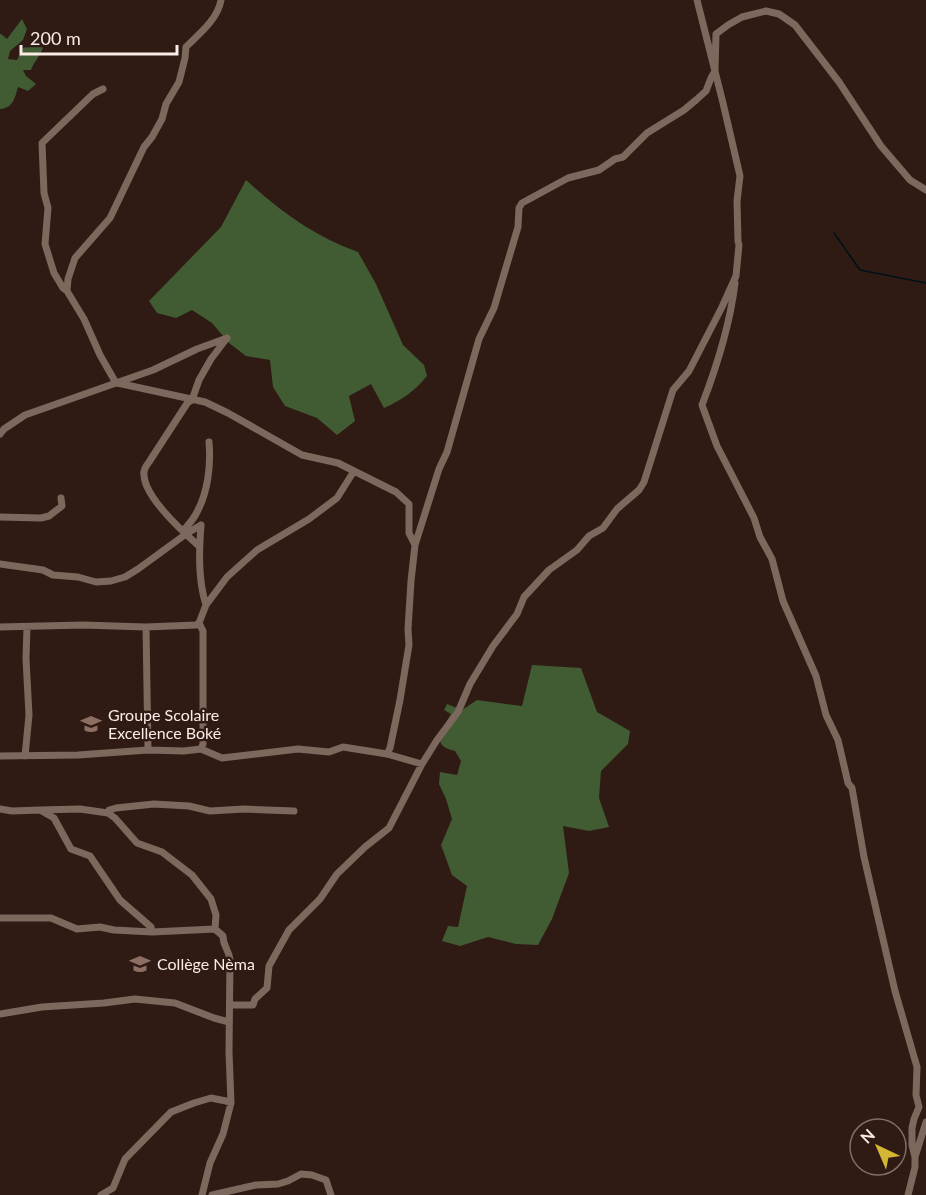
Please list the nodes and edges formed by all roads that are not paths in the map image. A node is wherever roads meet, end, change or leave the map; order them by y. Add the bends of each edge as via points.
1 (222, 0) edge
2 (697, 0) edge
3 (715, 71) junction
4 (103, 89) dead end
5 (926, 190) edge
6 (736, 276) junction
7 (67, 291) junction
8 (116, 383) junction
9 (192, 400) junction
10 (0, 434) edge
11 (209, 442) dead end
12 (354, 471) junction
13 (61, 498) dead end
14 (0, 517) edge
15 (184, 533) junction
16 (415, 545) junction
17 (199, 546) junction
18 (0, 564) edge
19 (206, 605) junction
20 (199, 623) junction
21 (0, 627) edge
22 (27, 627) junction
23 (147, 627) junction
24 (201, 749) junction
25 (148, 750) junction
26 (387, 754) junction
27 (0, 756) edge
28 (25, 756) junction
29 (422, 764) junction
30 (0, 808) edge
31 (40, 810) junction
32 (294, 811) dead end
33 (108, 813) junction
34 (0, 918) edge
35 (215, 929) junction
36 (152, 933) junction
37 (230, 1005) junction
38 (0, 1014) edge
39 (229, 1022) junction
40 (231, 1103) junction
41 (926, 1122) edge
42 (915, 1157) junction
43 (101, 1195) edge
44 (202, 1195) edge
45 (213, 1195) edge
46 (331, 1195) edge
47 (908, 1195) edge

1 - 7 street via 210,22 186,47 178,82 162,119 110,218 75,258
2 - 3 street
3 - 5 street via 716,34 742,17 766,11 779,14 795,25 821,58 881,146 910,180
3 - 6 street via 740,176
3 - 16 street via 706,91 647,133 623,157 599,170 568,178 522,203 494,308 480,339
4 - 7 street via 42,143 48,208 45,244 54,273
6 - 29 street via 689,371 673,390 639,490 603,528 549,570 524,597 517,615 470,684 458,712
6 - 42 street via 718,360 702,405 717,446 771,559 783,601 816,676 852,788 866,869 917,1067 919,1107 912,1128
7 - 8 street
8 - 9 street
8 - 9 street via 227,339 211,359
8 - 10 street via 25,415
9 - 12 street via 228,413 302,455 339,463
9 - 15 street via 149,462 144,476 148,491
11 - 15 street via 203,499
12 - 16 street via 396,492 408,504 409,533
12 - 19 street via 337,498 257,550 227,577
13 - 14 street via 62,506 48,516
15 - 17 street
15 - 17 street via 201,525
15 - 18 street via 132,573 111,581 96,582
16 - 26 street via 409,645
17 - 19 street
19 - 20 street
20 - 23 street
20 - 24 street via 203,631
21 - 22 street
22 - 23 street
22 - 28 street via 29,715
23 - 25 street
24 - 25 street
24 - 26 street via 222,758 298,748 329,752 343,747
25 - 28 street
26 - 29 street
27 - 28 street
29 - 37 street via 389,828 337,874 320,899 290,930 269,966 267,988 253,1005
30 - 31 street
31 - 33 street
31 - 36 street via 54,818 71,849 90,856 120,900 151,927
32 - 33 street via 210,811 154,804 116,808
33 - 35 street via 137,843 162,852 192,875 211,899
34 - 36 street via 51,918 76,929 100,927
35 - 36 street
35 - 37 street via 224,936 223,944 229,952
37 - 39 street
38 - 39 street via 135,999 175,1003
39 - 40 street
40 - 43 street via 211,1098 171,1112 125,1159 113,1188
40 - 44 street
41 - 42 street
42 - 47 street
45 - 46 street via 278,1184 301,1174 326,1180

